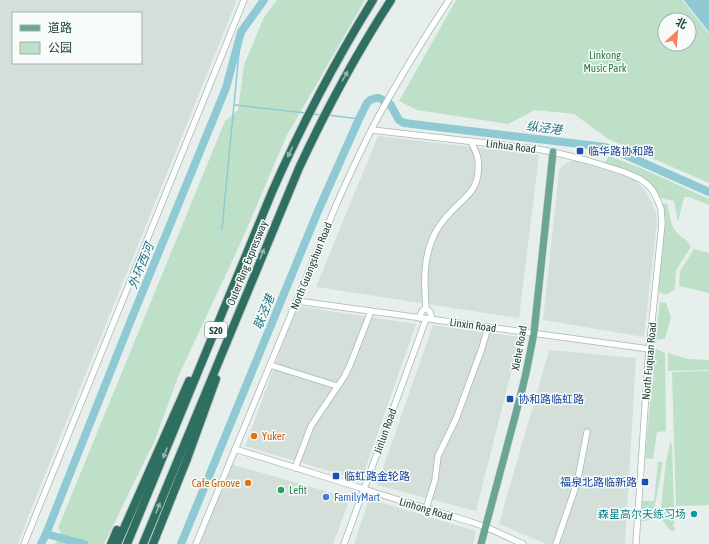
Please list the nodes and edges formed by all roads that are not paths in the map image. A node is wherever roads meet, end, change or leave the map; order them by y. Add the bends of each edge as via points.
1 (244, 0) edge
2 (373, 0) edge
3 (391, 0) edge
4 (449, 0) edge
5 (372, 130) junction
6 (471, 141) junction
7 (553, 152) junction
8 (644, 182) joint
9 (234, 284) junction
10 (248, 290) junction
11 (297, 301) junction
12 (426, 308) junction
13 (371, 311) junction
14 (419, 318) junction
15 (429, 319) junction
16 (488, 327) junction
17 (534, 333) junction
18 (649, 349) junction
19 (270, 365) junction
20 (337, 386) junction
21 (587, 432) dead end
22 (235, 449) junction
23 (295, 468) junction
24 (146, 479) junction
25 (175, 488) junction
26 (364, 489) junction
27 (426, 508) junction
28 (486, 527) junction
29 (24, 544) edge
30 (111, 544) edge
31 (117, 544) edge
32 (127, 544) edge
33 (143, 544) edge
34 (153, 544) edge
35 (160, 544) edge
36 (196, 544) edge
37 (344, 544) edge
38 (481, 544) edge
39 (523, 544) edge
40 (556, 544) edge
41 (636, 544) edge

1 - 29 street
2 -> 9 highway, Outer Ring Expressway / S20 via 307,117
10 -> 3 highway, Outer Ring Expressway / S20 via 288,192 326,110
4 - 5 street, North Guangshun Road
5 - 6 street, Linhua Road
5 - 11 street, North Guangshun Road via 337,203
6 - 7 street, Linhua Road
6 - 12 street via 478,159 477,179 471,192 449,213 431,242 425,266
7 - 8 street, Linhua Road via 624,172
7 - 17 main road, Xiehe Road
8 - 18 street, North Fuquan Road via 655,194 662,218
9 - 24 highway
9 -> 32 highway, Outer Ring Expressway / S20
10 - 25 highway via 206,410
33 -> 10 highway, Outer Ring Expressway / S20
11 - 13 street, Linxin Road
11 - 19 street, North Guangshun Road
12 - 14 street
12 - 15 street via 430,312
13 - 14 street, Linxin Road
13 - 20 street via 350,365
14 - 15 street, Linxin Road
15 - 16 street, Linxin Road
15 - 26 street, Jinlun Road
16 - 17 street, Linxin Road
16 - 27 street via 456,419 438,456 435,480
17 - 18 street, Linxin Road
17 - 28 main road, Xiehe Road via 521,394
18 - 41 street, North Fuquan Road
19 - 20 street
19 - 22 street, North Guangshun Road
20 - 23 street via 311,426
21 - 40 street via 577,483
22 - 23 street, Linhong Road
22 - 36 street, North Guangshun Road
23 - 26 street, Linhong Road
24 - 30 highway
24 - 31 highway
25 - 34 highway
25 - 35 highway
26 - 27 street, Linhong Road
26 - 37 street, Jinlun Road
27 - 28 street, Linhong Road
28 - 38 main road, Xiehe Road
28 - 39 street, Linhong Road

